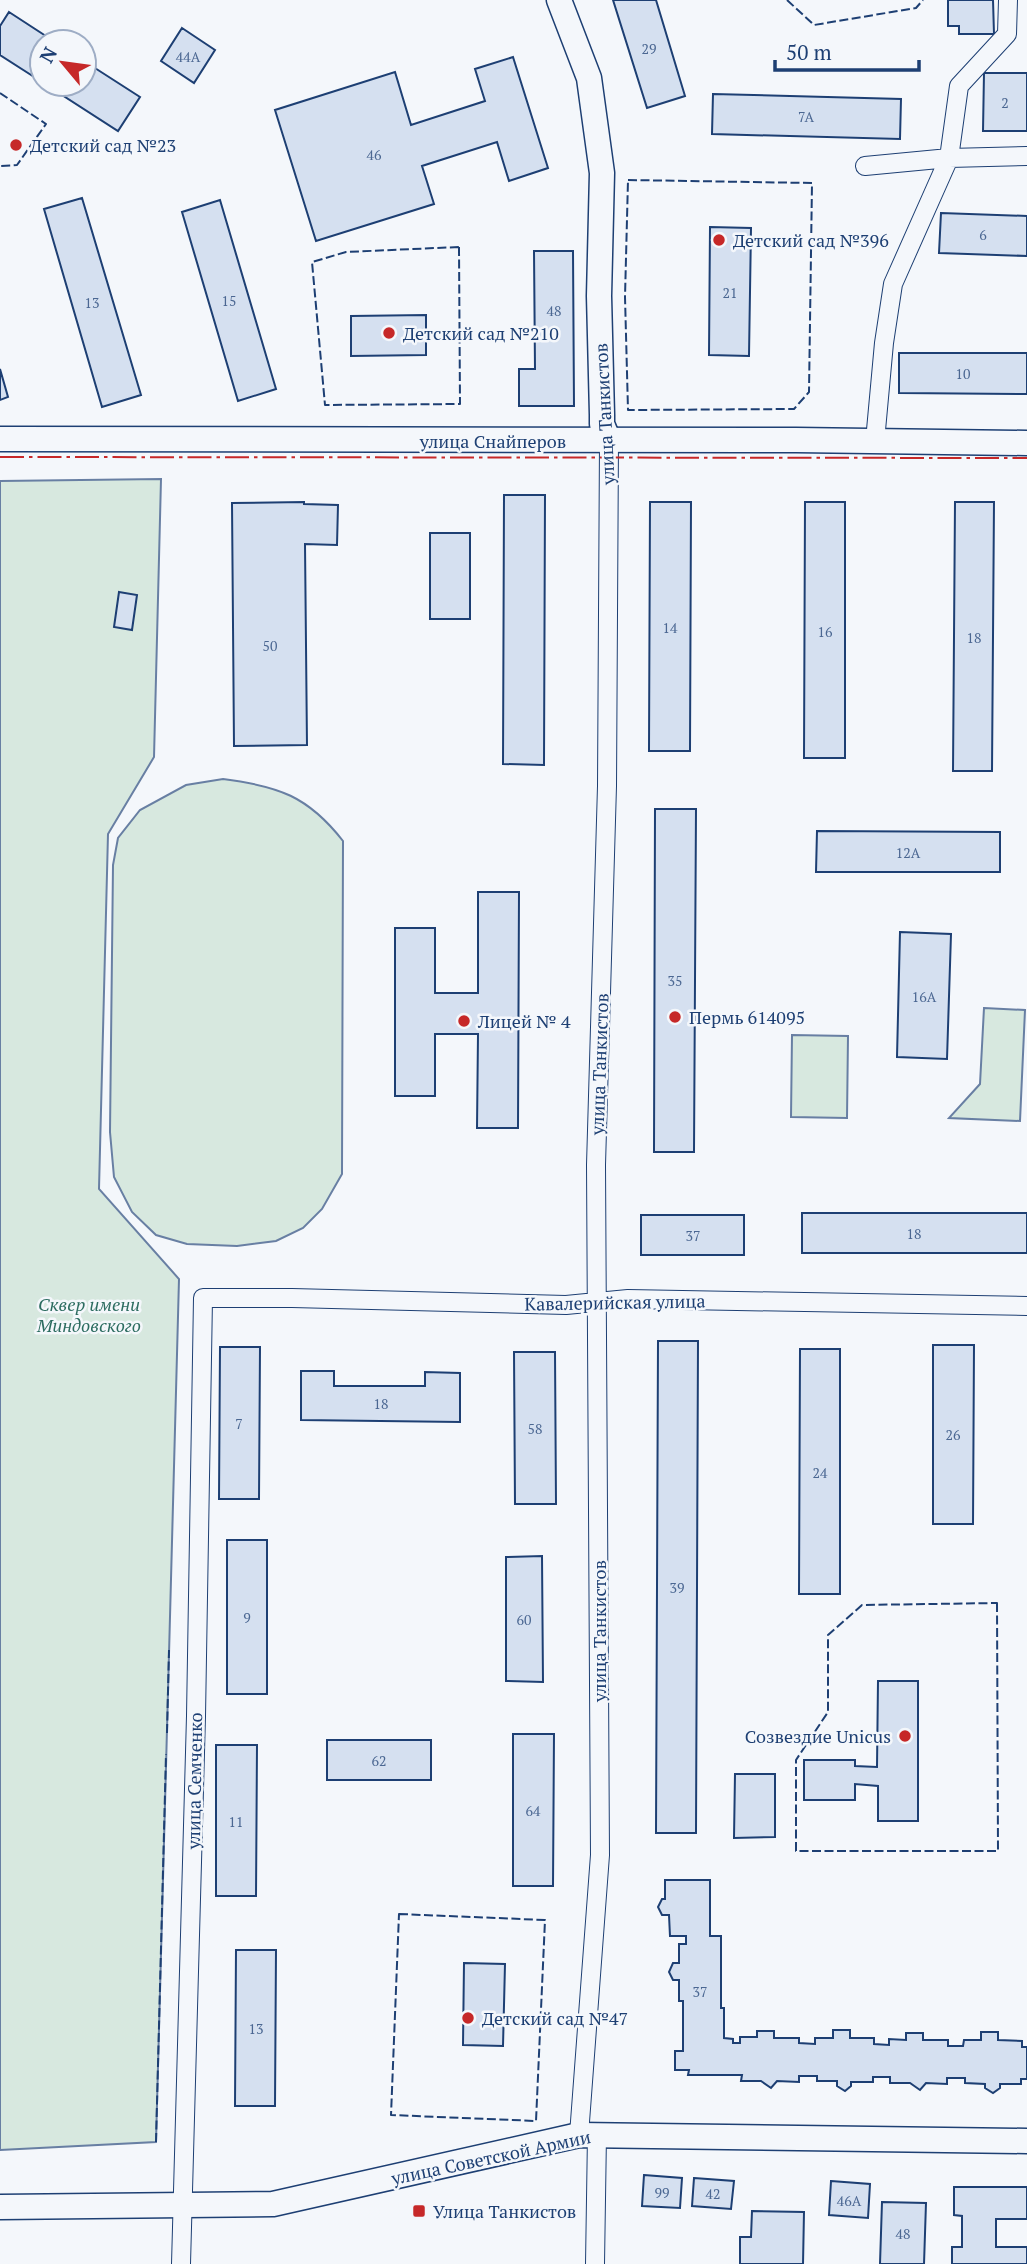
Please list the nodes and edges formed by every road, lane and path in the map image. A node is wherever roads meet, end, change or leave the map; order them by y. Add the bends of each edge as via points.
1 (559, 0) edge
2 (1008, 0) edge
3 (1027, 156) edge
4 (949, 158) junction
5 (865, 166) dead end
6 (0, 439) edge
7 (609, 441) junction
8 (875, 441) junction
9 (1027, 443) edge
10 (203, 1298) joint
11 (597, 1300) junction
12 (1027, 1306) edge
13 (588, 2135) junction
14 (1027, 2141) edge
15 (181, 2205) junction
16 (0, 2207) edge
17 (181, 2264) edge
18 (595, 2264) edge

1 - 7 street, улица Танкистов via 589,78 602,173 602,424
2 - 4 street via 1007,34 959,86
3 - 4 street
4 - 5 street
4 - 8 street via 893,284
6 - 7 street, улица Снайперов
7 - 8 street, улица Снайперов
7 - 11 street, улица Танкистов
8 - 9 street, улица Снайперов
10 - 11 street, Кавалерийская улица via 566,1304
10 - 15 street, улица Семченко
11 - 12 street, Кавалерийская улица
11 - 13 street, улица Танкистов via 600,1855
13 - 14 street, улица Советской Армии
13 - 15 street, улица Советской Армии via 273,2204
13 - 18 street, улица Танкистов
15 - 16 street, улица Советской Армии
15 - 17 street, улица Семченко

